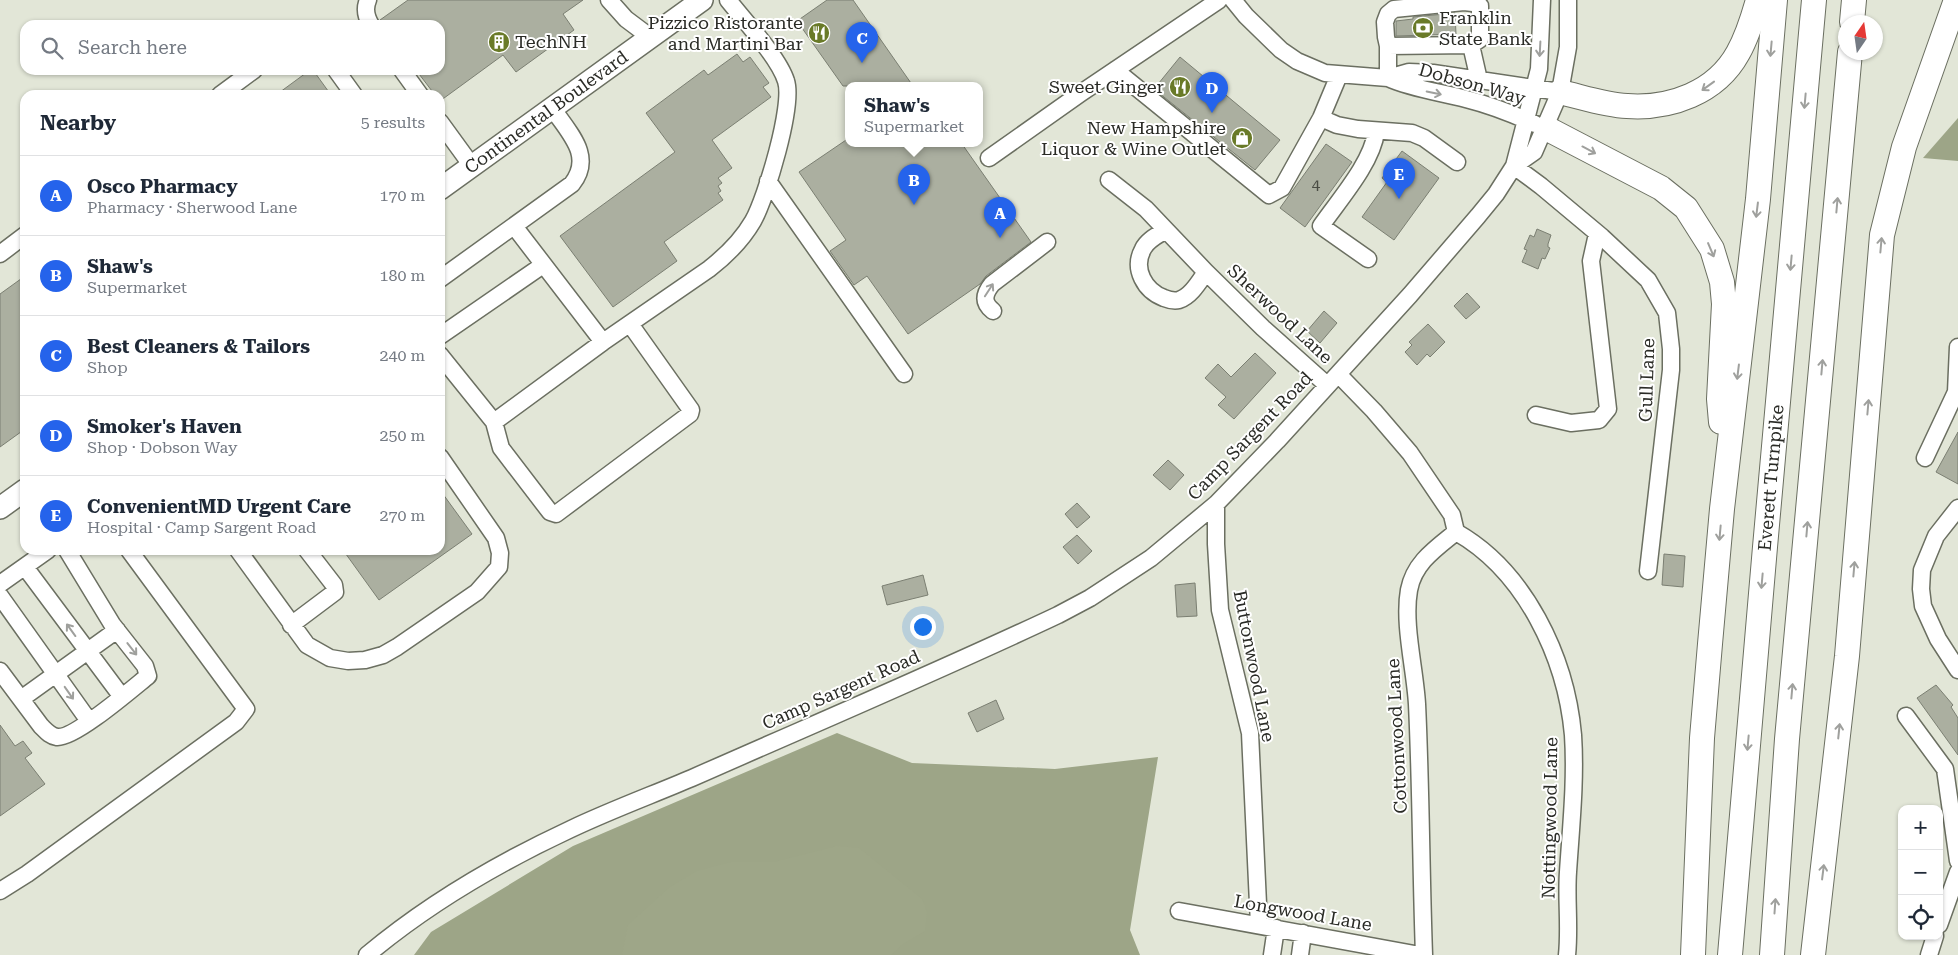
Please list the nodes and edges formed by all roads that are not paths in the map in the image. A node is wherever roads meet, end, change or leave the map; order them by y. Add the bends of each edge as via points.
1 (368, 0) edge
2 (609, 0) edge
3 (702, 0) edge
4 (728, 0) edge
5 (1219, 0) edge
6 (1542, 0) edge
7 (1568, 0) edge
8 (1758, 0) edge
9 (1775, 0) edge
10 (1814, 0) edge
11 (1854, 0) edge
12 (1956, 0) edge
13 (1236, 1) edge
14 (1853, 15) edge
15 (368, 20) edge
16 (650, 37) junction
17 (1471, 45) junction
18 (1395, 46) junction
19 (1849, 60) edge
20 (1115, 70) junction
21 (1409, 72) junction
22 (247, 75) edge
23 (340, 75) edge
24 (406, 75) edge
25 (1340, 75) junction
26 (1388, 78) junction
27 (1479, 80) junction
28 (1535, 88) junction
29 (227, 90) edge
30 (350, 90) edge
31 (416, 90) edge
32 (1560, 92) junction
33 (552, 109) junction
34 (1321, 118) junction
35 (1536, 124) junction
36 (445, 129) edge
37 (1376, 132) junction
38 (989, 158) dead end
39 (1457, 162) dead end
40 (472, 166) junction
41 (1514, 166) junction
42 (1109, 180) dead end
43 (768, 182) junction
44 (445, 185) edge
45 (514, 226) junction
46 (1166, 230) junction
47 (1597, 234) junction
48 (20, 239) edge
49 (1047, 242) dead end
50 (0, 254) edge
51 (1368, 259) dead end
52 (543, 265) junction
53 (1206, 272) junction
54 (445, 275) edge
55 (993, 311) dead end
56 (630, 324) junction
57 (445, 333) edge
58 (603, 342) junction
59 (1958, 347) edge
60 (445, 361) edge
61 (904, 374) dead end
62 (1332, 379) junction
63 (1536, 415) dead end
64 (494, 422) junction
65 (1925, 458) dead end
66 (445, 464) edge
67 (1726, 472) junction
68 (20, 494) edge
69 (1216, 504) junction
70 (0, 508) edge
71 (1958, 508) edge
72 (1456, 532) junction
73 (41, 555) edge
74 (70, 555) edge
75 (133, 555) edge
76 (242, 555) edge
77 (311, 555) edge
78 (25, 566) junction
79 (1648, 571) dead end
80 (0, 584) edge
81 (0, 596) edge
82 (291, 625) junction
83 (117, 630) junction
84 (87, 651) junction
85 (0, 670) edge
86 (1958, 670) edge
87 (56, 675) junction
88 (122, 697) junction
89 (21, 699) junction
90 (1906, 716) dead end
91 (89, 721) junction
92 (1958, 861) edge
93 (1958, 872) edge
94 (0, 891) edge
95 (1179, 910) dead end
96 (1943, 914) edge
97 (1259, 925) junction
98 (1276, 928) junction
99 (1303, 933) junction
100 (1934, 940) edge
101 (367, 955) edge
102 (1272, 955) edge
103 (1300, 955) edge
104 (1420, 955) edge
105 (1424, 955) edge
106 (1567, 955) edge
107 (1693, 955) edge
108 (1730, 955) edge
109 (1772, 955) edge
110 (1813, 955) edge
111 (1929, 955) edge

1 - 15 street
2 - 16 street via 626,19
3 - 16 main road, Continental Boulevard
4 - 43 street via 781,68 787,82 783,133
5 - 20 street
6 -> 28 street, Camp Sargent Road via 1539,70
7 - 32 street, Camp Sargent Road via 1568,47
8 -> 32 highway via 1737,54 1714,82 1698,93 1653,107 1625,106
9 -> 67 highway via 1758,200
10 -> 108 highway, Everett Turnpike
11 - 14 highway
110 -> 12 highway via 1847,656 1882,235 1904,147
13 - 25 street, Dobson Way via 1267,38 1289,56 1311,68
16 - 33 main road, Continental Boulevard
17 - 18 street
17 - 18 street via 1480,38 1482,11 1473,2 1464,2 1394,9 1385,22 1386,37
17 - 27 street
18 - 21 street
18 - 26 street
109 -> 19 highway via 1788,739
20 - 34 street via 1269,195 1282,188
20 - 38 street
21 - 26 street, Dobson Way
21 - 27 street, Dobson Way
22 - 29 street
23 - 30 street
24 - 31 street
25 - 26 street, Dobson Way
25 - 34 street
26 -> 35 street, Dobson Way via 1407,86 1498,108
27 - 28 street, Dobson Way
28 - 32 street, Dobson Way
28 - 35 street, Camp Sargent Road
32 - 35 street, Camp Sargent Road
33 - 40 main road, Continental Boulevard
33 - 45 street via 579,148 578,176 572,184
34 - 37 street via 1337,125
35 - 41 street, Camp Sargent Road via 1534,152
35 -> 67 highway via 1661,188 1686,208 1712,248 1722,282 1724,304 1719,399
36 - 40 street
37 - 39 street via 1412,133
37 - 51 street via 1368,159 1321,226
40 - 44 main road, Continental Boulevard
41 - 47 street, Gull Lane
41 - 62 street, Camp Sargent Road via 1478,216
42 - 46 street, Sherwood Lane via 1146,209
43 - 56 street via 754,220 726,256
43 - 61 street
45 - 52 street
45 - 54 street
46 - 53 street, Sherwood Lane
46 - 53 street, Sherwood Lane via 1152,238 1143,249 1139,270 1146,286 1160,297 1180,300 1193,290
47 - 63 street via 1591,261 1608,409 1599,420 1571,423
47 - 79 street, Gull Lane via 1648,280 1667,313 1671,370
48 - 50 street
55 -> 49 street via 985,296 992,284
52 - 57 street
52 - 58 street
53 - 62 street, Sherwood Lane via 1263,328
56 - 58 street
56 - 64 street via 691,410 690,414 556,514 550,512 501,448
58 - 64 street
59 - 65 street via 1956,392
60 - 64 street
62 - 69 street, Camp Sargent Road via 1277,442
62 - 72 street via 1374,411 1410,453 1452,515
66 - 82 street via 496,538 500,553 498,567 477,592 397,647 364,660 330,658 307,645
67 -> 107 highway via 1702,738
68 - 70 main road
69 - 97 street, Buttonwood Lane via 1220,610 1250,734
69 - 101 street, Camp Sargent Road via 1151,558 1058,615 690,779 571,828 458,889
71 - 86 street via 1936,536 1922,570 1921,589 1923,606 1938,639
72 - 105 street, Cottonwood Lane via 1425,557 1414,572 1409,590 1409,627 1417,701
72 - 106 street, Nottingwood Lane via 1489,554 1524,597 1550,646 1568,699 1574,772 1567,883
73 - 78 street
74 - 83 street
75 - 94 street via 246,709 236,722
76 - 82 street
77 - 82 street via 334,585 335,592
78 - 80 street
84 -> 78 street
81 - 87 street
83 - 84 street
83 -> 88 street via 146,666 148,676
84 - 87 street
84 - 88 street
85 - 89 street
87 - 89 street
87 -> 91 street
88 - 91 street
89 - 91 street via 48,733 58,737 68,735
90 - 92 street via 1945,769
93 - 96 street
95 - 97 street, Longwood Lane
97 - 98 street, Longwood Lane
98 - 99 street, Longwood Lane
98 - 102 street
99 - 103 street
99 - 104 street, Longwood Lane
100 - 111 street

